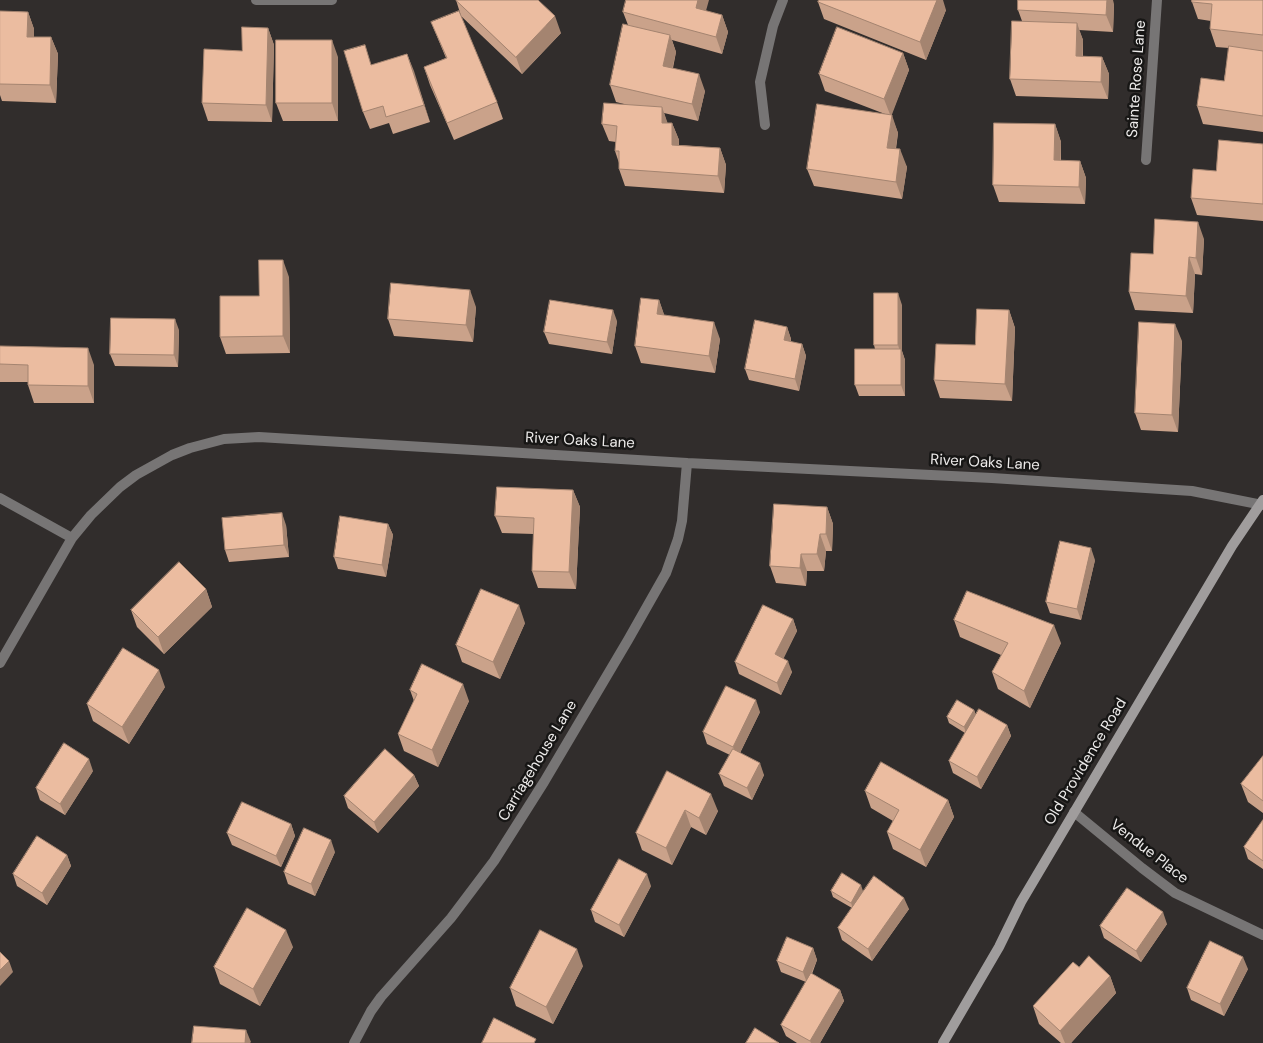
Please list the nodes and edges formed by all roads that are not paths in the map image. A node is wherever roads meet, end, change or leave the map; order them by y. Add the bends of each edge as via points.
1 (256, 0) edge
2 (332, 0) edge
3 (783, 0) edge
4 (1157, 0) edge
5 (765, 125) dead end
6 (1146, 160) dead end
7 (687, 463) junction
8 (0, 498) edge
9 (1262, 504) edge
10 (72, 538) junction
11 (0, 663) edge
12 (1074, 812) junction
13 (1263, 935) edge
14 (354, 1043) edge
15 (943, 1043) edge

1 - 2 street
3 - 5 street via 773,26 760,82
4 - 6 street, Sainte Rose Lane
7 - 9 street, River Oaks Lane via 1192,491
7 - 10 street, River Oaks Lane via 259,437 224,439 172,455 136,475 91,515
7 - 14 street, Carriagehouse Lane via 678,539 666,573 628,640 494,861 451,918 381,997
8 - 10 street
9 - 12 street, Old Providence Road via 1232,546
10 - 11 street, River Oaks Lane
12 - 13 street, Vendue Place via 1175,893
12 - 15 street, Old Providence Road

